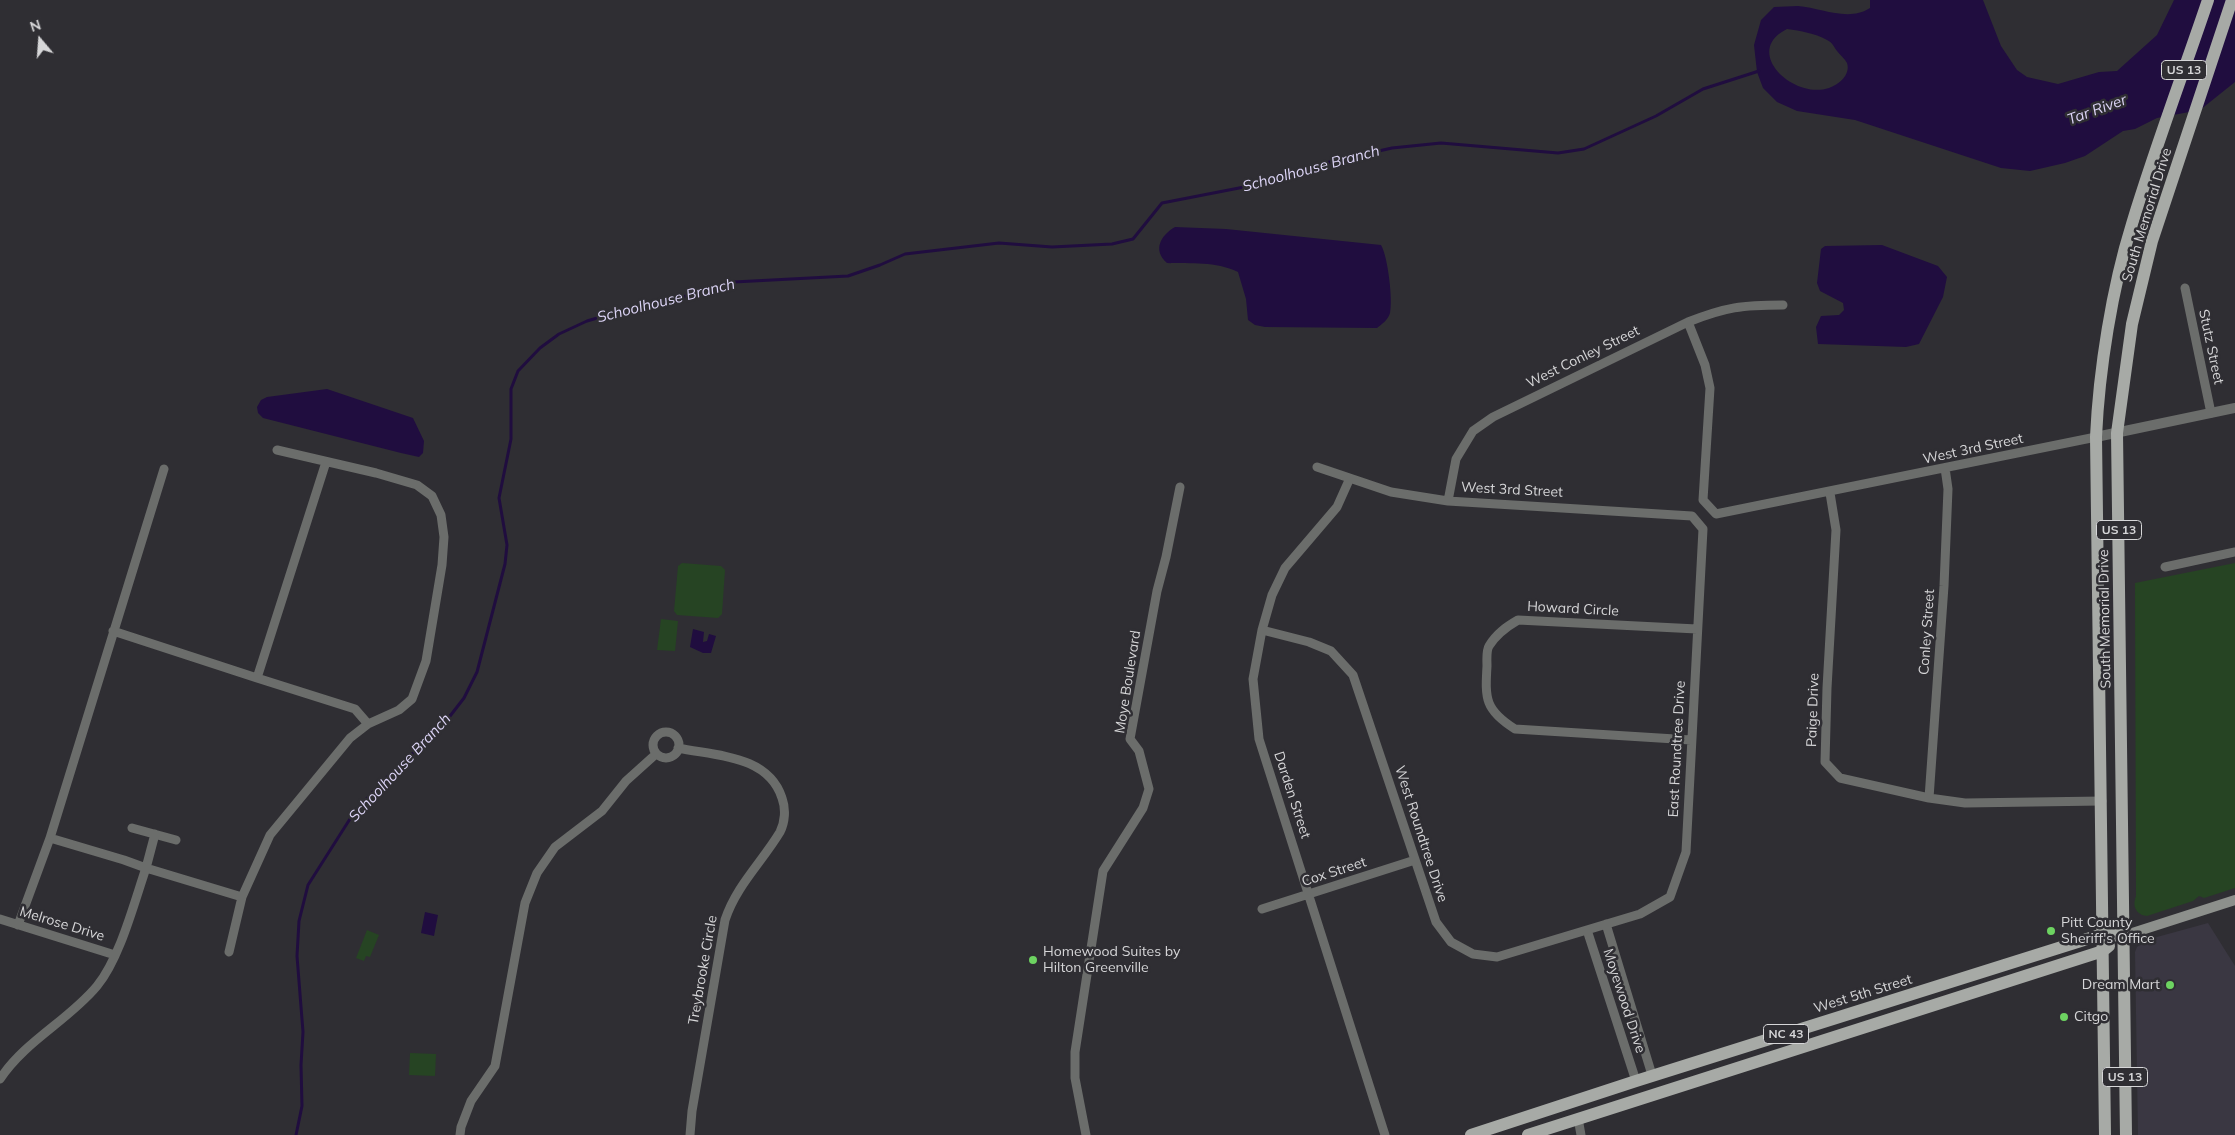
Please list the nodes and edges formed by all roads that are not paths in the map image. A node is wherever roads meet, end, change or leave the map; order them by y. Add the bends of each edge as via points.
1 (2208, 0) edge
2 (2232, 0) edge
3 (2185, 288) dead end
4 (1783, 305) dead end
5 (1688, 322) junction
6 (2235, 408) edge
7 (2210, 413) junction
8 (2117, 433) junction
9 (2096, 437) junction
10 (277, 450) dead end
11 (326, 462) junction
12 (1316, 467) dead end
13 (1945, 468) junction
14 (164, 469) dead end
15 (1350, 478) junction
16 (1180, 487) dead end
17 (1830, 493) junction
18 (1448, 501) junction
19 (1703, 530) joint
20 (2235, 552) edge
21 (2164, 567) dead end
22 (1697, 629) junction
23 (1262, 630) junction
24 (113, 632) junction
25 (257, 678) junction
26 (368, 724) junction
27 (1690, 740) junction
28 (678, 748) junction
29 (656, 754) junction
30 (1929, 798) junction
31 (2102, 801) junction
32 (132, 828) dead end
33 (155, 834) junction
34 (50, 838) junction
35 (176, 840) dead end
36 (1415, 860) junction
37 (146, 868) junction
38 (1310, 894) junction
39 (242, 897) junction
40 (2235, 900) edge
41 (1262, 909) dead end
42 (0, 919) edge
43 (1606, 924) junction
44 (18, 925) junction
45 (1587, 930) junction
46 (2103, 934) junction
47 (2123, 936) junction
48 (2103, 951) junction
49 (228, 952) dead end
50 (115, 955) junction
51 (1652, 1075) junction
52 (0, 1079) edge
53 (1636, 1080) junction
54 (1538, 1114) junction
55 (1578, 1118) junction
56 (460, 1135) edge
57 (690, 1135) edge
58 (1086, 1135) edge
59 (1385, 1135) edge
60 (1470, 1135) edge
61 (1495, 1135) edge
62 (1527, 1135) edge
63 (1581, 1135) edge
64 (2106, 1135) edge
65 (2126, 1135) edge

1 - 9 main road, South Memorial Drive / US 13 via 2131,225 2097,408
2 - 8 main road, South Memorial Drive / US 13 via 2152,241 2132,324
3 - 7 street, Stutz Street
4 - 5 street, West Conley Street via 1741,305 1719,309
5 - 17 street, West 3rd Street via 1705,365 1710,388 1703,500 1716,514
5 - 18 street, West Conley Street via 1493,417 1473,431 1456,458
6 - 7 street, West 3rd Street
7 - 8 street, West 3rd Street
8 - 9 street, West 3rd Street
8 - 47 main road, South Memorial Drive / US 13
9 - 13 street, West 3rd Street
9 - 31 main road, South Memorial Drive / US 13
10 - 11 street
11 - 25 street
11 - 26 street via 417,486 432,496 442,522 442,565 426,661 412,699 399,710
12 - 15 street, West 3rd Street
13 - 17 street, West 3rd Street
13 - 30 street, Conley Street via 1948,489 1944,586
14 - 24 street
15 - 18 street, West 3rd Street via 1391,492
15 - 23 street, Darden Street via 1337,507 1285,568 1272,595
16 - 58 street, Moye Boulevard via 1130,739 1138,751 1149,789 1143,808 1103,871 1078,1018 1075,1078
17 - 30 street, Paige Drive via 1836,530 1825,762 1840,778
18 - 19 street, West 3rd Street via 1691,514
19 - 22 street, East Roundtree Drive
20 - 21 street
22 - 27 street, East Roundtree Drive
22 - 27 street, Howard Circle via 1518,620 1501,630 1488,648 1486,688 1489,704 1497,718 1515,729
23 - 36 street, West Roundtree Drive via 1331,651 1353,675
23 - 38 street, Darden Street via 1253,679 1259,739
24 - 25 street
24 - 34 street
25 - 26 street via 355,709
26 - 39 street via 350,738 270,835
27 - 43 street, East Roundtree Drive via 1686,852 1670,897 1640,914
28 - 29 street via 670,757
28 - 29 street via 675,737 665,733 655,739
28 - 57 street, Treybrooke Circle via 740,760 762,769 777,787 785,809 781,830 731,902 725,920
29 - 56 street via 626,781 602,811 555,847 537,873 525,903 495,1066 471,1102
30 - 31 street, Paige Drive via 1966,803
31 - 46 main road, South Memorial Drive / US 13
32 - 33 street
33 - 35 street
33 - 37 street
34 - 37 street
34 - 44 street
36 - 38 street, Cox Street
36 - 45 street, West Roundtree Drive via 1436,922 1451,942 1473,954 1497,957
37 - 39 street
37 - 50 street
38 - 41 street, Cox Street
38 - 59 street, Darden Street
39 - 49 street
40 - 47 main road, West 5th Street
42 - 44 street, Melrose Drive
43 - 45 street, West Roundtree Drive
43 - 51 street, Moyewood Drive
44 - 50 street, Melrose Drive
45 - 53 street, Moyewood Drive
46 - 47 main road, West 5th Street / NC 43
46 - 48 main road, South Memorial Drive / US 13
46 - 51 main road, West 5th Street / NC 43
47 - 48 main road, West 5th Street
47 - 65 main road, South Memorial Drive / US 13
48 - 55 main road, West 5th Street / NC 43
48 - 64 main road, South Memorial Drive / US 13
50 - 52 street via 98,984 73,1011 26,1050
51 - 53 main road, West 5th Street / NC 43
51 - 62 main road via 1653,1082 1649,1087 1552,1120
53 - 54 main road, West 5th Street / NC 43
54 - 60 main road, West 5th Street / NC 43
54 - 61 main road
55 - 62 main road, West 5th Street / NC 43
55 - 63 street

